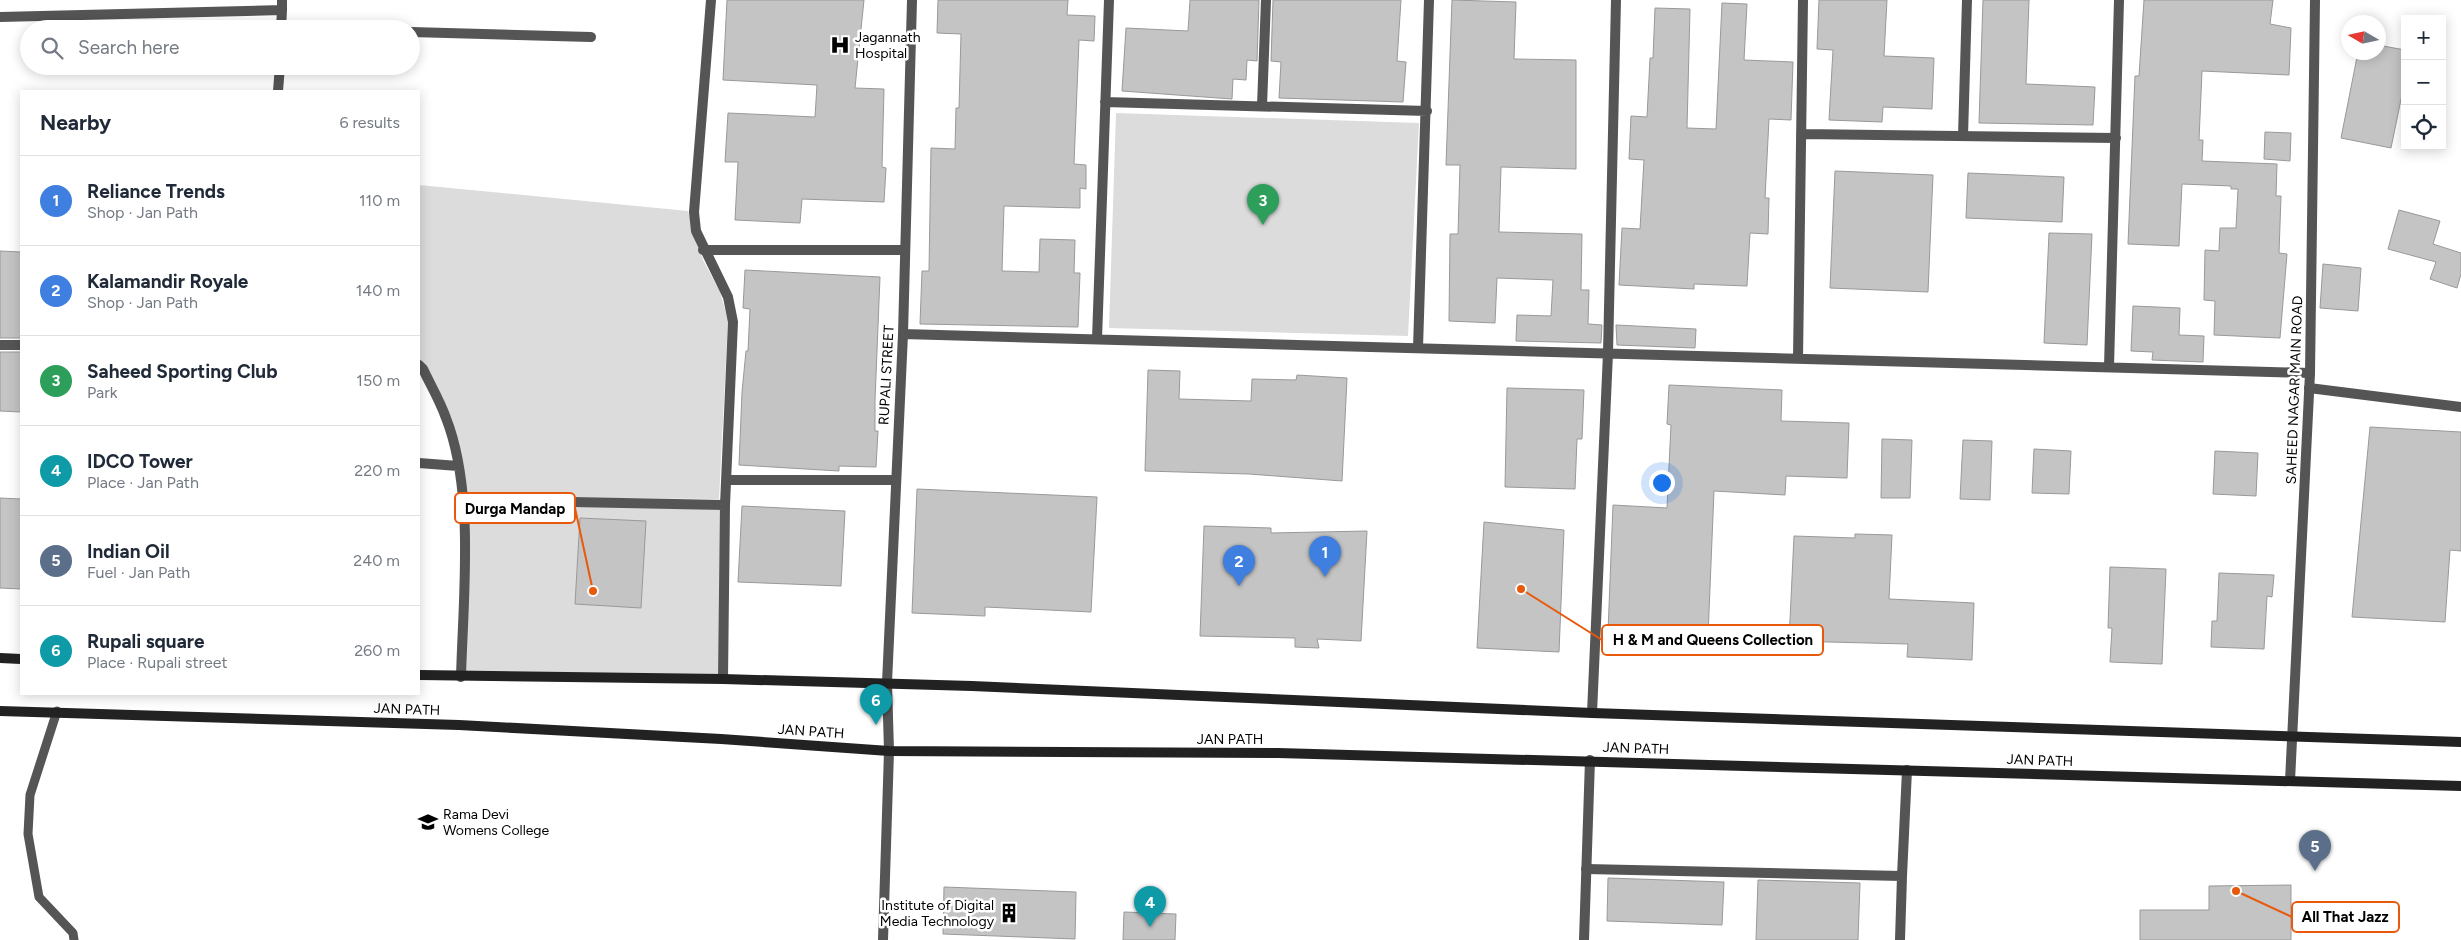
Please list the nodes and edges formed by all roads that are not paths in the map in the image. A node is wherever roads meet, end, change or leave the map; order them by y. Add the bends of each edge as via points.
1 (710, 0) edge
2 (912, 0) edge
3 (1109, 0) edge
4 (1266, 0) edge
5 (1429, 0) edge
6 (1616, 0) edge
7 (1803, 0) edge
8 (1967, 0) edge
9 (2119, 0) edge
10 (2315, 0) edge
11 (282, 5) edge
12 (0, 17) edge
13 (281, 20) edge
14 (420, 32) edge
15 (591, 37) dead end
16 (279, 75) edge
17 (278, 90) edge
18 (1105, 102) junction
19 (1262, 106) junction
20 (1427, 111) junction
21 (1801, 134) junction
22 (1963, 136) junction
23 (2116, 138) junction
24 (703, 250) junction
25 (904, 250) junction
26 (902, 334) junction
27 (1097, 339) junction
28 (0, 345) edge
29 (20, 345) edge
30 (1418, 348) junction
31 (1608, 353) junction
32 (1798, 358) junction
33 (420, 366) edge
34 (2109, 367) junction
35 (2310, 373) junction
36 (2309, 388) junction
37 (2461, 407) edge
38 (420, 463) edge
39 (458, 466) junction
40 (726, 480) junction
41 (895, 480) junction
42 (463, 500) junction
43 (724, 505) junction
44 (0, 658) edge
45 (20, 658) edge
46 (420, 675) edge
47 (461, 677) junction
48 (723, 679) junction
49 (887, 683) junction
50 (0, 711) edge
51 (57, 711) junction
52 (1592, 713) junction
53 (2291, 737) junction
54 (2461, 742) edge
55 (889, 751) junction
56 (1590, 760) junction
57 (1907, 770) junction
58 (2290, 781) junction
59 (2461, 786) edge
60 (1586, 869) junction
61 (1902, 876) junction
62 (74, 940) edge
63 (883, 940) edge
64 (1584, 940) edge
65 (1900, 940) edge

1 - 24 street via 694,212
2 - 25 street, RUPALI STREET
3 - 18 street
4 - 19 street
5 - 20 street
6 - 31 street
7 - 21 street
8 - 22 street
9 - 23 street
10 - 35 street, SAHEED NAGAR MAIN ROAD
11 - 12 street
11 - 13 street
14 - 15 street
16 - 17 street
18 - 19 street
18 - 27 street
19 - 20 street
20 - 30 street
21 - 22 street
21 - 32 street
22 - 23 street
23 - 34 street
24 - 25 street
24 - 40 street via 728,297 734,322
25 - 26 street, RUPALI STREET
26 - 27 street
26 - 41 street, RUPALI STREET
27 - 30 street
28 - 29 street
30 - 31 street
31 - 32 street
31 - 52 street
32 - 34 street
33 - 39 street via 446,419
34 - 35 street
35 - 36 street, SAHEED NAGAR MAIN ROAD
36 - 37 street
36 - 53 street, SAHEED NAGAR MAIN ROAD
38 - 39 street
39 - 42 street
40 - 41 street
40 - 43 street
41 - 49 street, RUPALI STREET
42 - 43 street
42 - 47 street
43 - 48 street
44 - 45 main road
46 - 47 main road
47 - 48 main road
48 - 49 main road
49 - 52 main road
49 - 55 street, RUPALI STREET
50 - 51 main road, JAN PATH
51 - 55 main road, JAN PATH via 459,725
51 - 62 lane via 30,795 28,834 39,897 73,933
52 - 53 main road
53 - 54 main road
53 - 58 street, SAHEED NAGAR MAIN ROAD
55 - 56 main road, JAN PATH via 1278,753
55 - 63 street, RUPALI STREET
56 - 57 main road, JAN PATH
56 - 60 street
57 - 58 main road, JAN PATH
57 - 61 street
58 - 59 main road, JAN PATH
60 - 61 street
60 - 64 street
61 - 65 street

